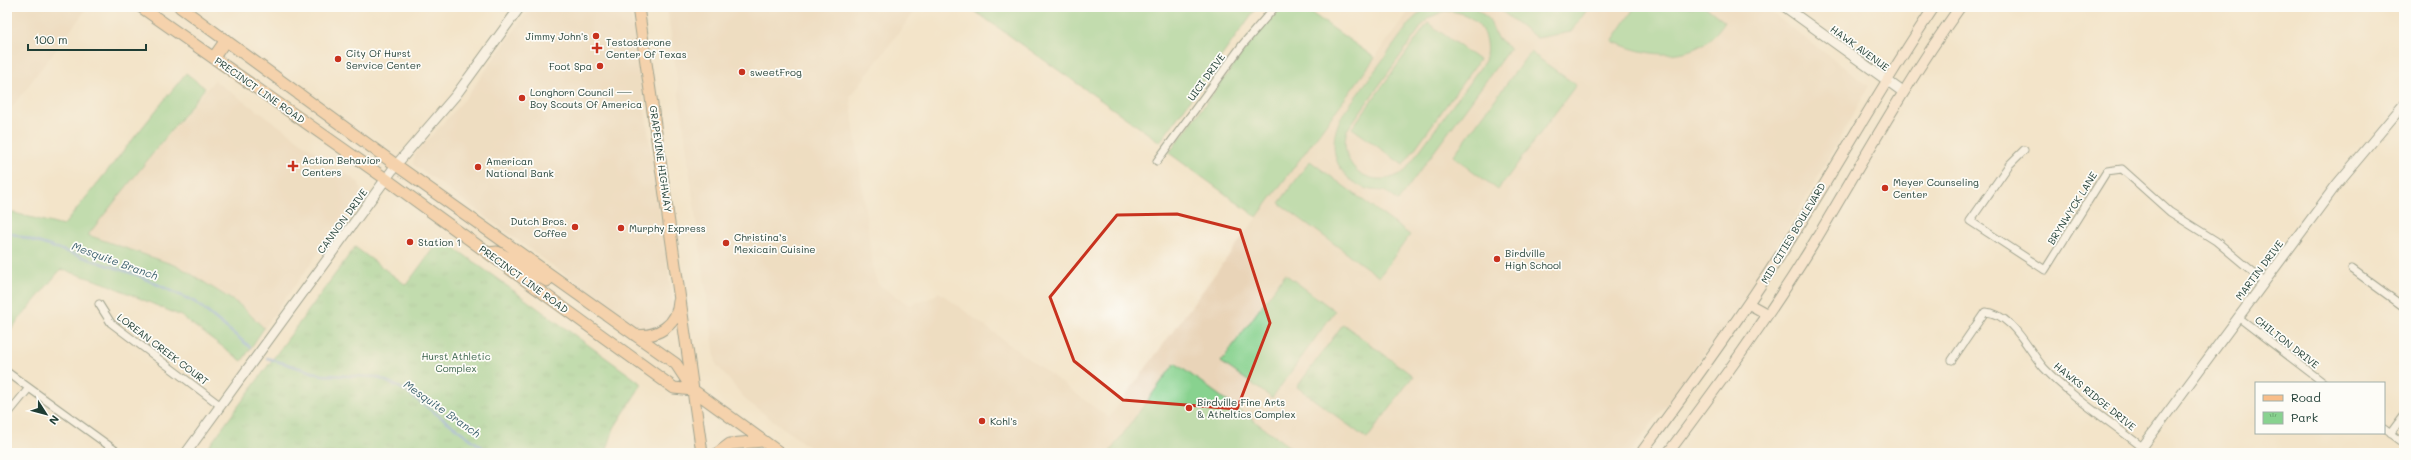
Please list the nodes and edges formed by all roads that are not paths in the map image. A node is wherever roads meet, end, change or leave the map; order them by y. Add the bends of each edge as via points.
1 (142, 7) edge
2 (180, 7) edge
3 (520, 7) edge
4 (638, 7) edge
5 (1275, 7) edge
6 (1785, 7) edge
7 (1934, 7) edge
8 (1960, 7) edge
9 (226, 40) junction
10 (214, 57) junction
11 (1886, 82) junction
12 (1903, 92) junction
13 (2404, 104) edge
14 (2024, 150) dead end
15 (1157, 161) dead end
16 (396, 165) junction
17 (386, 179) junction
18 (488, 253) junction
19 (530, 260) junction
20 (2352, 269) dead end
21 (518, 275) junction
22 (2264, 281) junction
23 (679, 291) junction
24 (575, 292) junction
25 (99, 304) dead end
26 (1749, 304) junction
27 (2404, 307) edge
28 (1767, 314) junction
29 (2238, 317) junction
30 (635, 335) junction
31 (1952, 360) dead end
32 (7, 372) edge
33 (2323, 382) edge
34 (29, 388) junction
35 (693, 390) junction
36 (221, 406) junction
37 (7, 415) edge
38 (2404, 415) edge
39 (2387, 432) edge
40 (763, 441) junction
41 (2404, 444) edge
42 (2140, 450) edge
43 (119, 453) edge
44 (186, 453) edge
45 (702, 453) edge
46 (718, 453) edge
47 (780, 453) edge
48 (1642, 453) edge
49 (1668, 453) edge

1 - 10 main road, PRECINCT LINE ROAD
2 - 9 main road, PRECINCT LINE ROAD
3 - 16 street, CANNON DRIVE via 456,95
4 - 23 main road, GRAPEVINE HIGHWAY
5 - 15 street, UICI DRIVE via 1243,44
6 - 11 street, HAWK AVENUE
7 - 11 main road, MID CITIES BOULEVARD
8 - 12 main road, MID CITIES BOULEVARD
9 - 10 main road
9 - 16 main road, PRECINCT LINE ROAD
10 - 17 main road, PRECINCT LINE ROAD
11 - 12 street, HAWK AVENUE
11 - 26 main road, MID CITIES BOULEVARD
12 - 28 main road, MID CITIES BOULEVARD via 1811,247
13 - 22 street, MARTIN DRIVE via 2337,184
14 - 22 street, BRYNWYCK LANE via 2009,165 1970,221 2045,270 2107,171 2122,169 2170,212 2216,241
16 - 17 street, CANNON DRIVE
16 - 19 main road, PRECINCT LINE ROAD
17 - 18 main road, PRECINCT LINE ROAD
17 - 36 street, CANNON DRIVE
18 - 19 main road via 497,252 522,265
18 - 21 main road, PRECINCT LINE ROAD
19 - 24 main road, PRECINCT LINE ROAD
20 - 27 street
21 - 24 main road via 532,272
21 - 35 main road, PRECINCT LINE ROAD via 674,388
22 - 29 street, MARTIN DRIVE
23 - 30 main road via 679,307 673,322 658,334
23 - 35 main road, GRAPEVINE HIGHWAY
24 - 30 main road, PRECINCT LINE ROAD
25 - 36 street, LOREAN CREEK COURT via 111,323
26 - 28 main road
26 - 48 main road, MID CITIES BOULEVARD
28 - 49 main road, MID CITIES BOULEVARD
29 - 33 street, CHILTON DRIVE
29 - 42 street, MARTIN DRIVE
30 - 35 main road, PRECINCT LINE ROAD via 676,364
31 - 42 street, HAWKS RIDGE DRIVE via 1985,312 1994,312 2019,334 2044,368
32 - 34 street
34 - 37 street
34 - 43 street
35 - 40 main road, PRECINCT LINE ROAD
35 - 45 main road, GRAPEVINE HIGHWAY
36 - 44 street, CANNON DRIVE
38 - 39 street
39 - 41 street
40 - 46 main road via 730,444
40 - 47 main road, PRECINCT LINE ROAD

